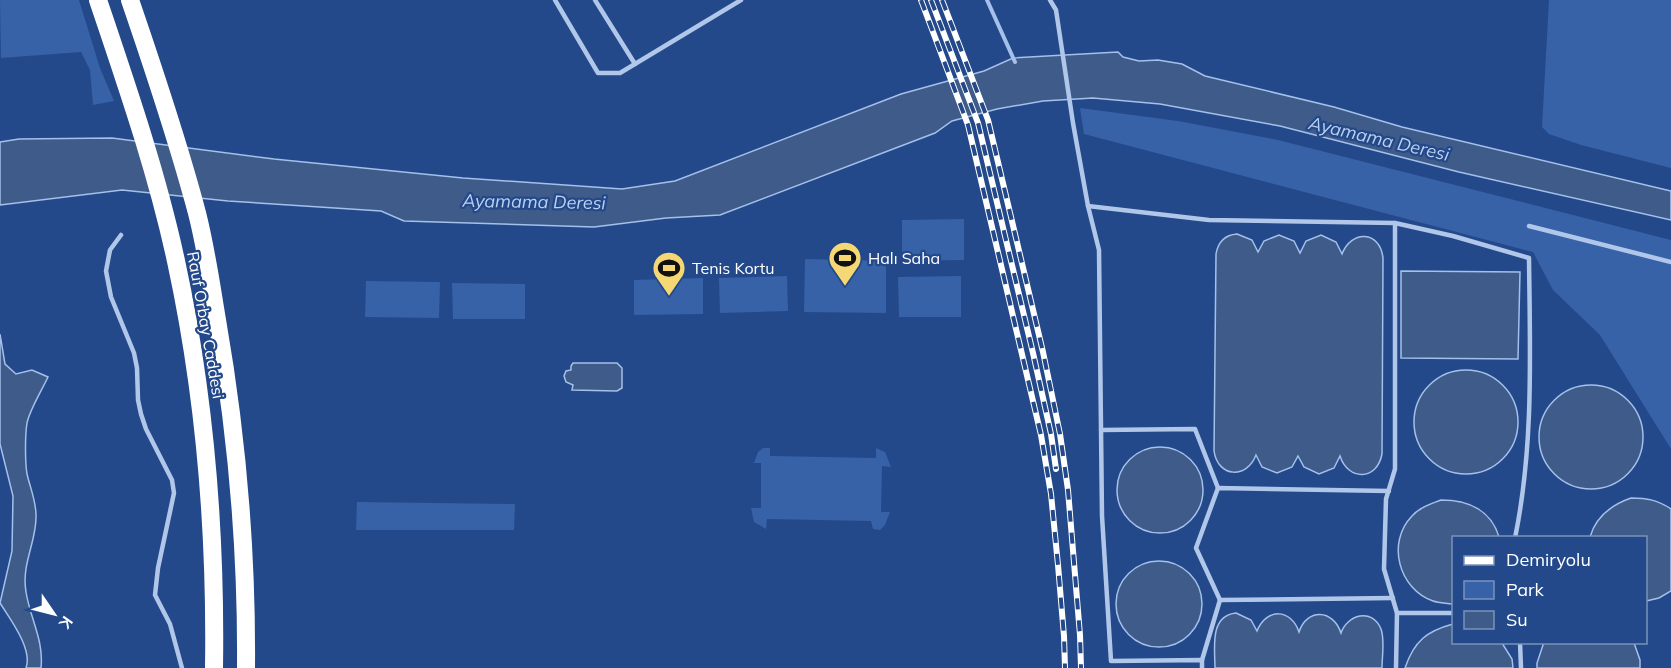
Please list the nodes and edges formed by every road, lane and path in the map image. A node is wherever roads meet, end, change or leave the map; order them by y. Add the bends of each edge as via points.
1 (98, 0) edge
2 (130, 0) edge
3 (555, 0) edge
4 (595, 0) edge
5 (741, 0) edge
6 (1050, 0) edge
7 (635, 64) junction
8 (1088, 206) junction
9 (1395, 223) junction
10 (1529, 226) dead end
11 (121, 236) dead end
12 (1671, 262) edge
13 (1101, 430) junction
14 (1218, 488) junction
15 (1389, 491) junction
16 (1515, 536) edge
17 (1393, 598) junction
18 (1220, 600) junction
19 (1397, 613) junction
20 (1452, 613) edge
21 (1520, 644) edge
22 (1202, 660) junction
23 (182, 668) edge
24 (214, 668) edge
25 (246, 668) edge
26 (1202, 668) edge
27 (1396, 668) edge
28 (1521, 668) edge

1 - 24 highway, Rauf Orbay Caddesi via 140,128 187,314 207,475 215,582
2 - 25 highway, Rauf Orbay Caddesi via 197,214 226,373 239,475
3 - 7 lane via 598,73 620,73
4 - 7 lane
5 - 7 lane
6 - 8 lane via 1056,10
8 - 9 lane via 1209,220
8 - 13 lane via 1099,250
9 - 15 lane via 1395,469
9 - 16 lane via 1529,258 1531,380 1523,492
10 - 12 lane
11 - 23 lane via 110,250 106,271 111,297 134,353 141,414 172,480 174,493 155,595 170,624
13 - 14 lane via 1195,429
13 - 22 lane via 1111,661
14 - 15 lane
14 - 18 lane via 1196,548
15 - 17 lane via 1384,569
17 - 18 lane
17 - 19 lane
18 - 22 lane
19 - 20 lane
19 - 27 lane
21 - 28 lane
22 - 26 lane

